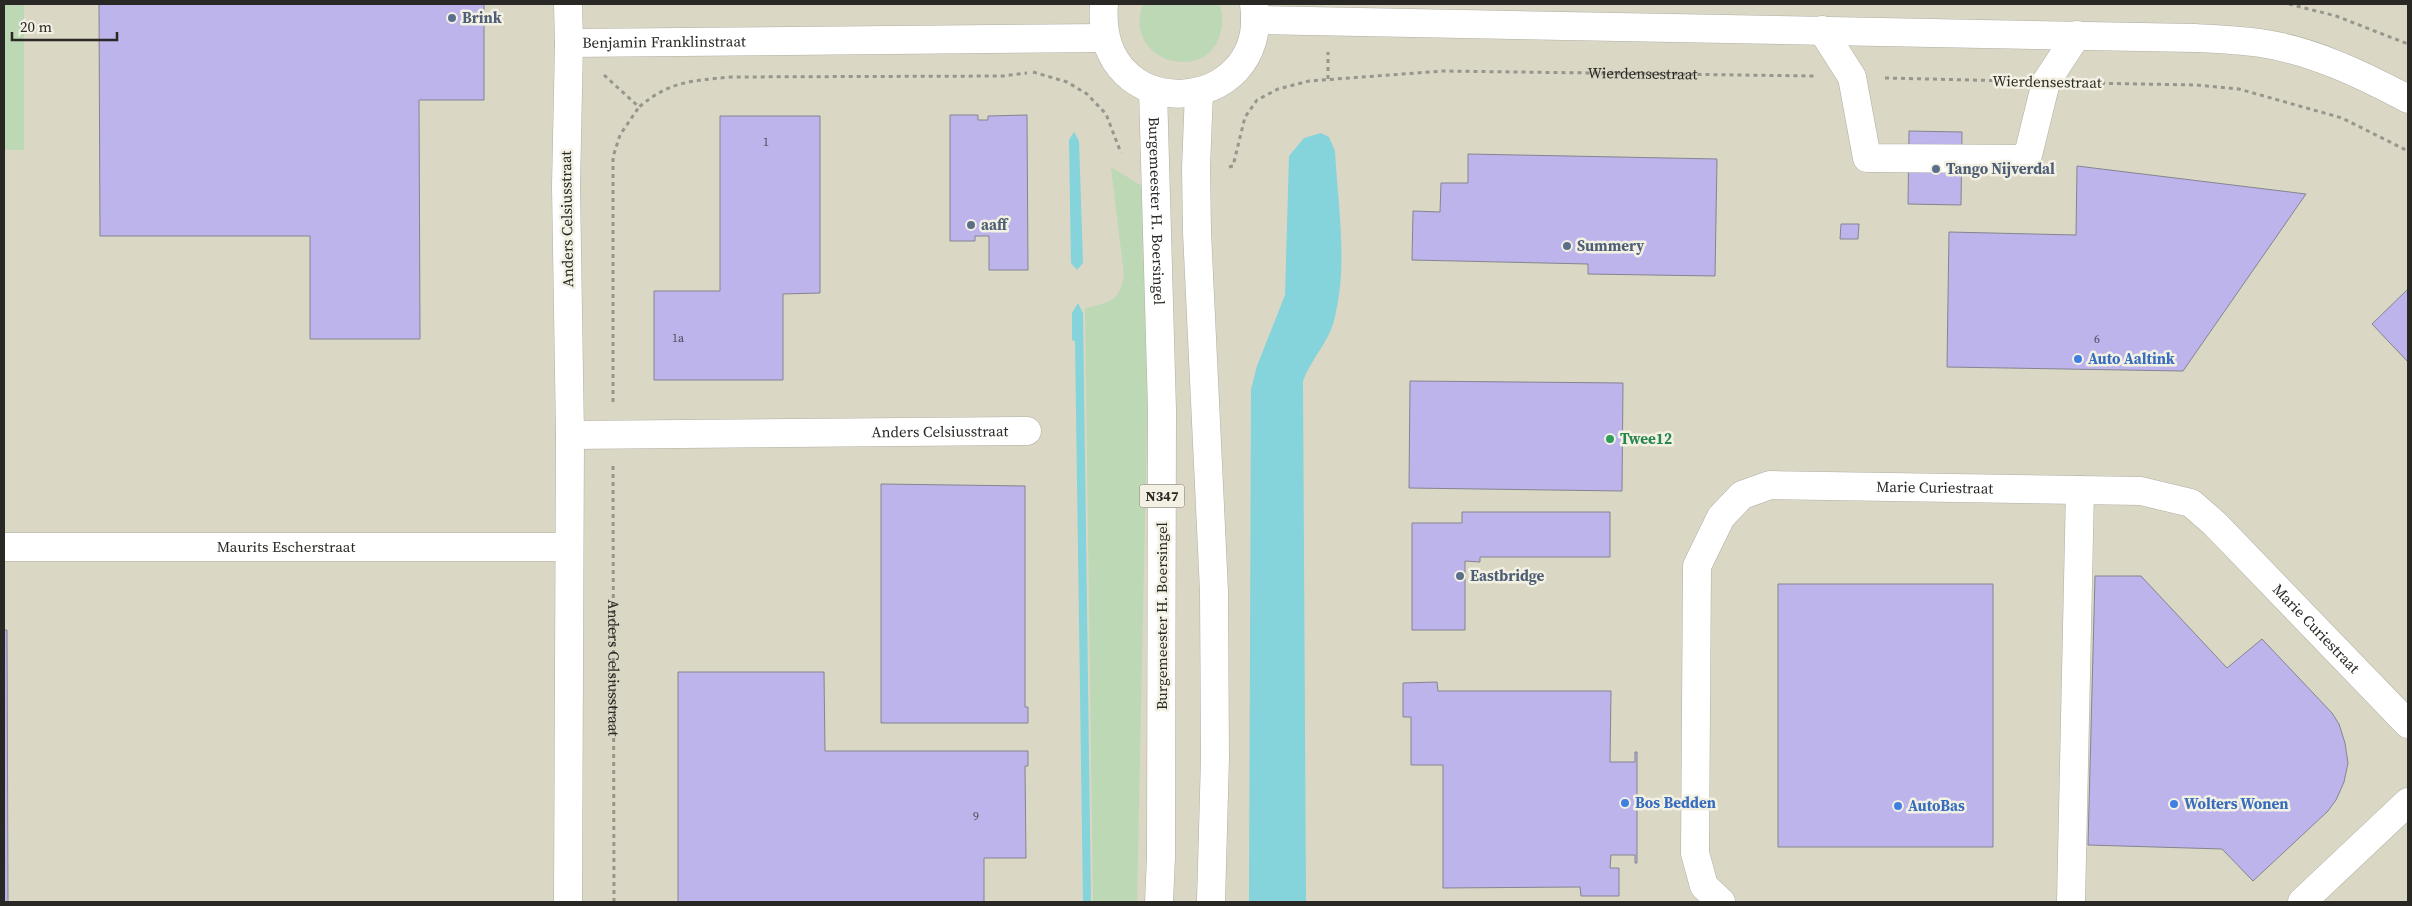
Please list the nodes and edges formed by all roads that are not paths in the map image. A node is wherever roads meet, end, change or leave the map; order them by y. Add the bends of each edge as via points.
1 (568, 4) edge
2 (1104, 4) edge
3 (1255, 12) edge
4 (1822, 30) junction
5 (2076, 35) junction
6 (1105, 38) junction
7 (569, 43) junction
8 (1153, 90) junction
9 (1199, 92) junction
10 (2408, 100) edge
11 (1028, 431) dead end
12 (570, 435) junction
13 (2080, 490) junction
14 (4, 547) edge
15 (569, 547) junction
16 (2408, 724) edge
17 (2408, 802) edge
18 (568, 902) edge
19 (1159, 902) edge
20 (1211, 902) edge
21 (1720, 902) edge
22 (2071, 902) edge
23 (2302, 902) edge

1 - 7 street, Anders Celsiusstraat
2 - 6 street
3 - 4 street
3 - 9 street via 1251,44 1238,67 1222,82
4 - 5 street
4 - 5 street via 1852,77 1866,158 2027,159 2046,82
5 - 10 street via 2195,38 2261,44 2312,57 2364,77
6 - 7 street, Benjamin Franklinstraat
6 - 8 street via 1120,66 1134,80
7 - 12 street, Anders Celsiusstraat via 566,186
8 - 9 street via 1176,94
8 - 19 street, Burgemeester H. Boersingel / N347 via 1162,410
9 - 20 street via 1196,168 1214,591
11 - 12 street, Anders Celsiusstraat
12 - 15 street, Anders Celsiusstraat
13 - 16 street, Marie Curiestraat via 2141,491 2191,503
13 - 21 street, Marie Curiestraat via 1770,485 1742,495 1720,517 1697,566 1695,853 1704,886
13 - 22 street
14 - 15 street, Maurits Escherstraat
15 - 18 street, Anders Celsiusstraat
17 - 23 street

